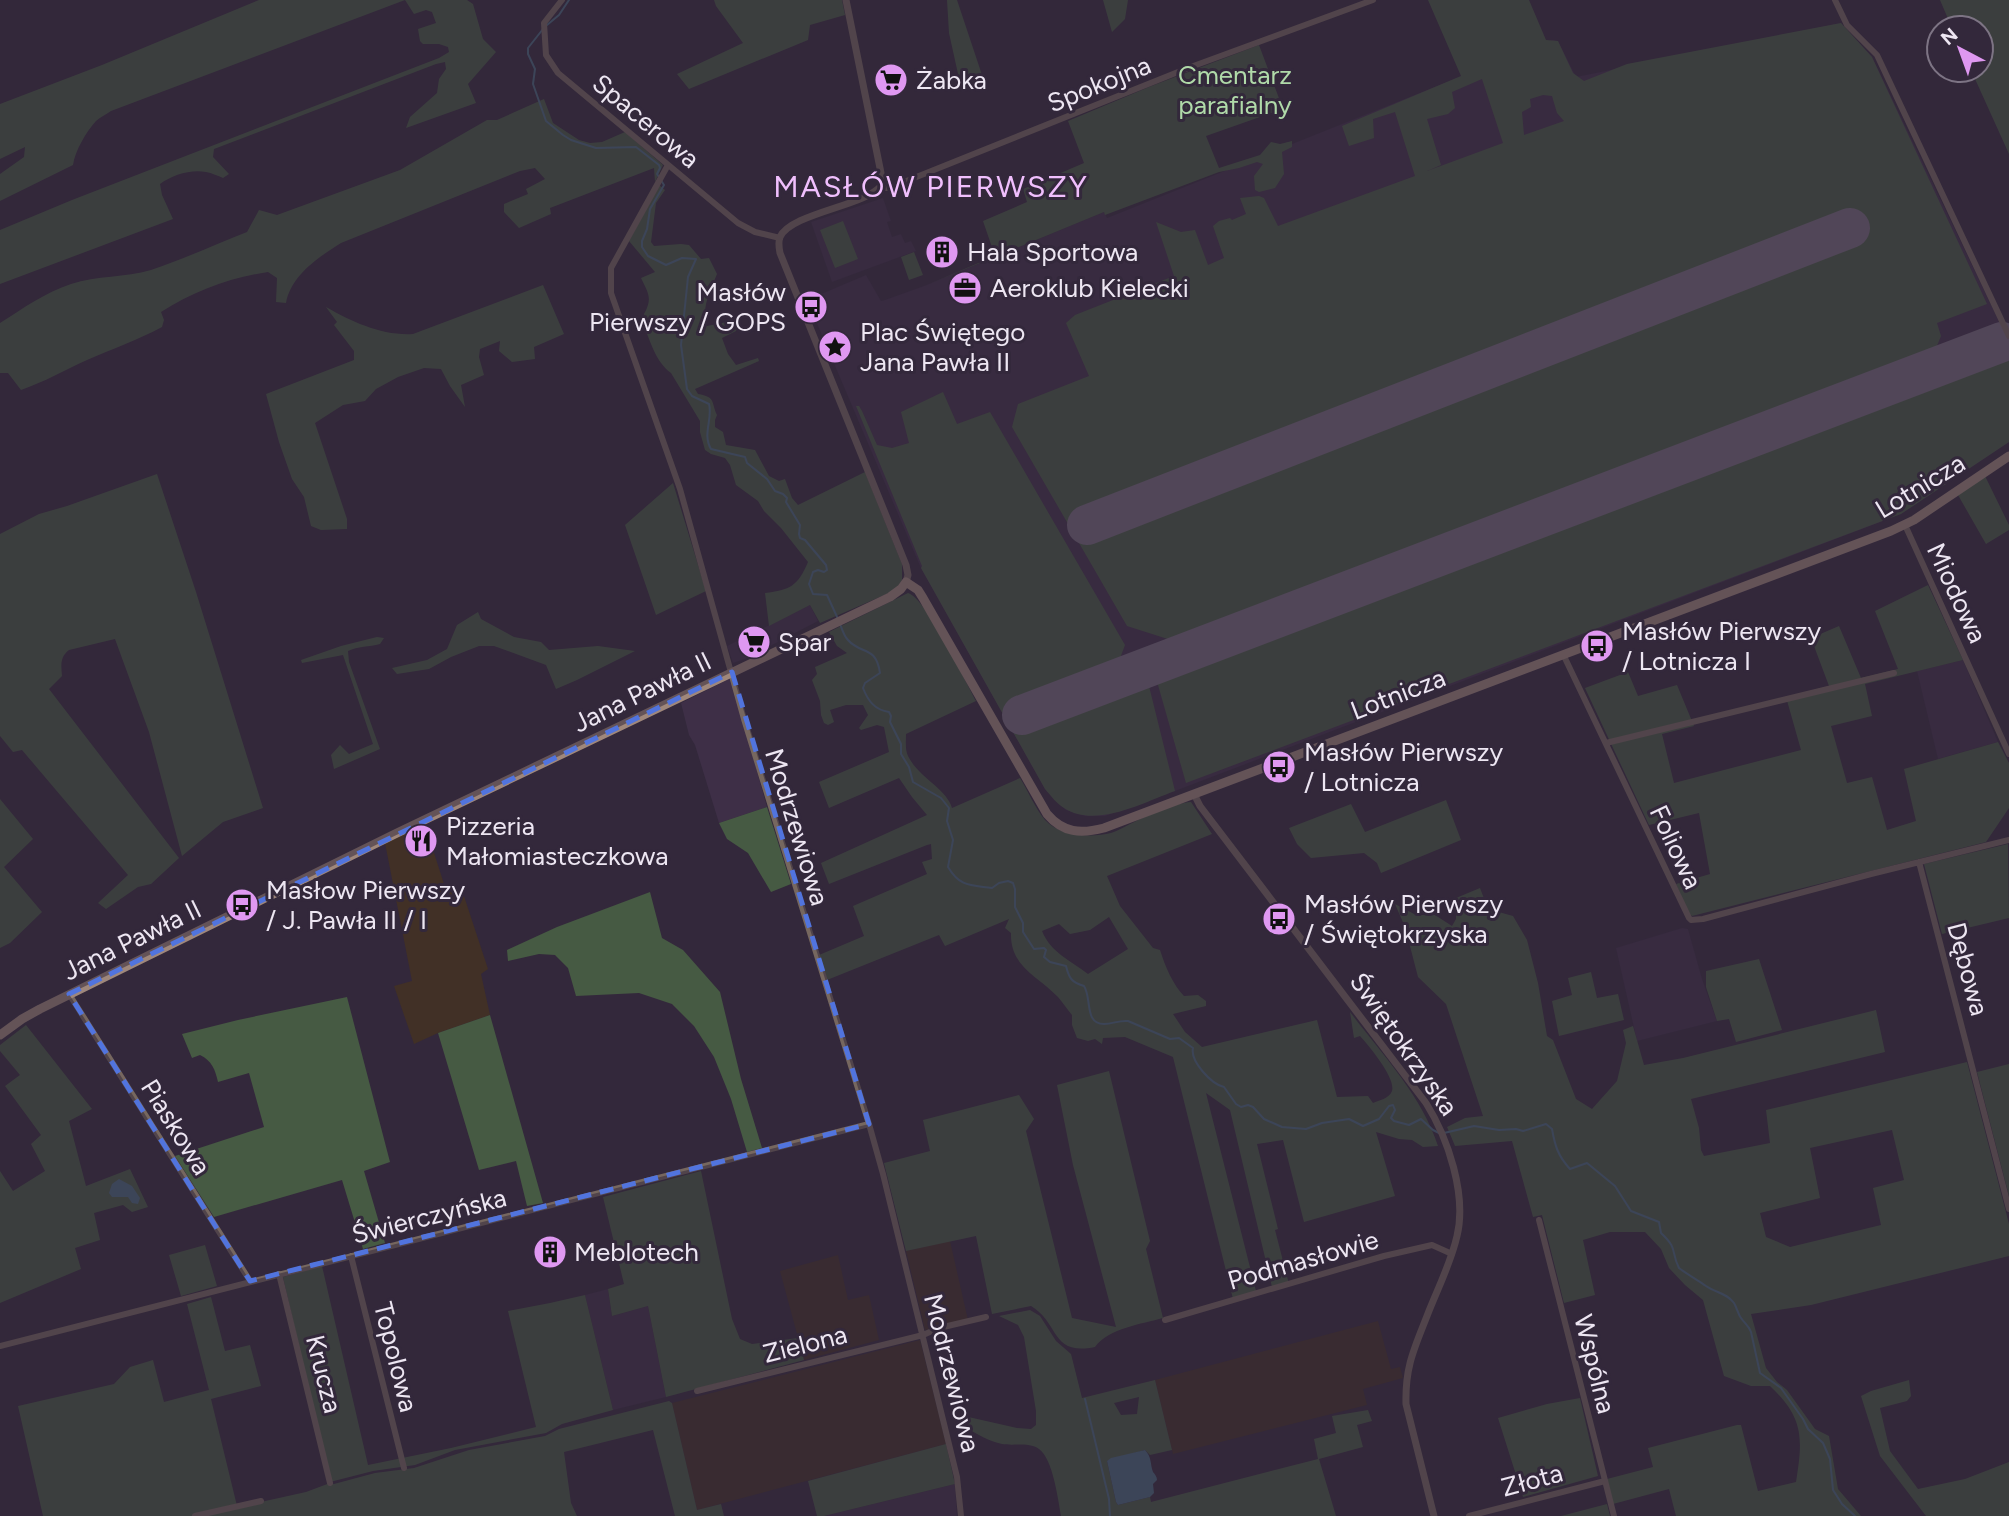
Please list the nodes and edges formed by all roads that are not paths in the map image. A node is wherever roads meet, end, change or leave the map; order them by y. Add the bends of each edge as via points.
1 (562, 0) edge
2 (846, 0) edge
3 (1373, 0) edge
4 (1835, 0) edge
5 (666, 168) junction
6 (880, 188) junction
7 (780, 237) junction
8 (2009, 336) edge
9 (2009, 456) edge
10 (1905, 525) junction
11 (906, 582) junction
12 (1563, 654) junction
13 (732, 673) junction
14 (1894, 673) dead end
15 (1606, 743) junction
16 (2009, 754) edge
17 (1194, 794) junction
18 (2009, 840) edge
19 (1919, 862) junction
20 (69, 995) junction
21 (0, 1035) edge
22 (869, 1124) junction
23 (2009, 1209) edge
24 (1539, 1220) dead end
25 (1452, 1254) junction
26 (351, 1255) junction
27 (279, 1273) junction
28 (250, 1281) junction
29 (986, 1317) dead end
30 (1165, 1320) dead end
31 (923, 1335) junction
32 (0, 1346) edge
33 (697, 1391) dead end
34 (404, 1468) dead end
35 (1605, 1480) junction
36 (330, 1483) dead end
37 (261, 1500) dead end
38 (195, 1516) edge
39 (961, 1516) edge
40 (1434, 1516) edge
41 (1469, 1516) edge
42 (1614, 1516) edge

1 - 5 street, Spacerowa via 545,26 546,55 558,73
2 - 6 street via 881,173
3 - 6 street, Spokojna
4 - 8 street via 1847,24 1877,55
5 - 7 street, Spacerowa via 746,228
5 - 13 street, Modrzewiowa via 611,268 611,293 680,489
6 - 7 street via 793,225
7 - 11 street via 780,253 906,565
9 - 10 main road, Lotnicza
10 - 12 main road, Lotnicza
10 - 16 street, Miodowa
11 - 13 main road, Jana Pawła II via 897,593
11 - 17 main road, Lotnicza via 923,598 1053,821 1069,830 1093,831
12 - 15 street, Foliowa
12 - 17 main road, Lotnicza
13 - 20 main road, Jana Pawła II
13 - 22 street, Modrzewiowa
14 - 15 street
15 - 19 street, Foliowa via 1691,920
17 - 25 street, Świętokrzyska via 1430,1109 1444,1139 1461,1209
18 - 19 street
19 - 23 street, Dębowa
20 - 21 main road, Jana Pawła II
20 - 28 street, Piaskowa
22 - 26 street, Świerczyńska
22 - 31 street, Modrzewiowa
24 - 35 street, Wspólna
25 - 30 street, Podmasłowie via 1432,1244
25 - 40 street, Świętokrzyska via 1406,1378 1406,1404
26 - 27 street, Świerczyńska
26 - 34 street, Topolowa
27 - 28 street, Świerczyńska
27 - 36 street, Krucza
28 - 32 street, Świerczyńska
29 - 31 street, Zielona
31 - 33 street, Zielona
31 - 39 street, Modrzewiowa via 957,1477
35 - 41 street, Złota
35 - 42 street, Wspólna
37 - 38 street

